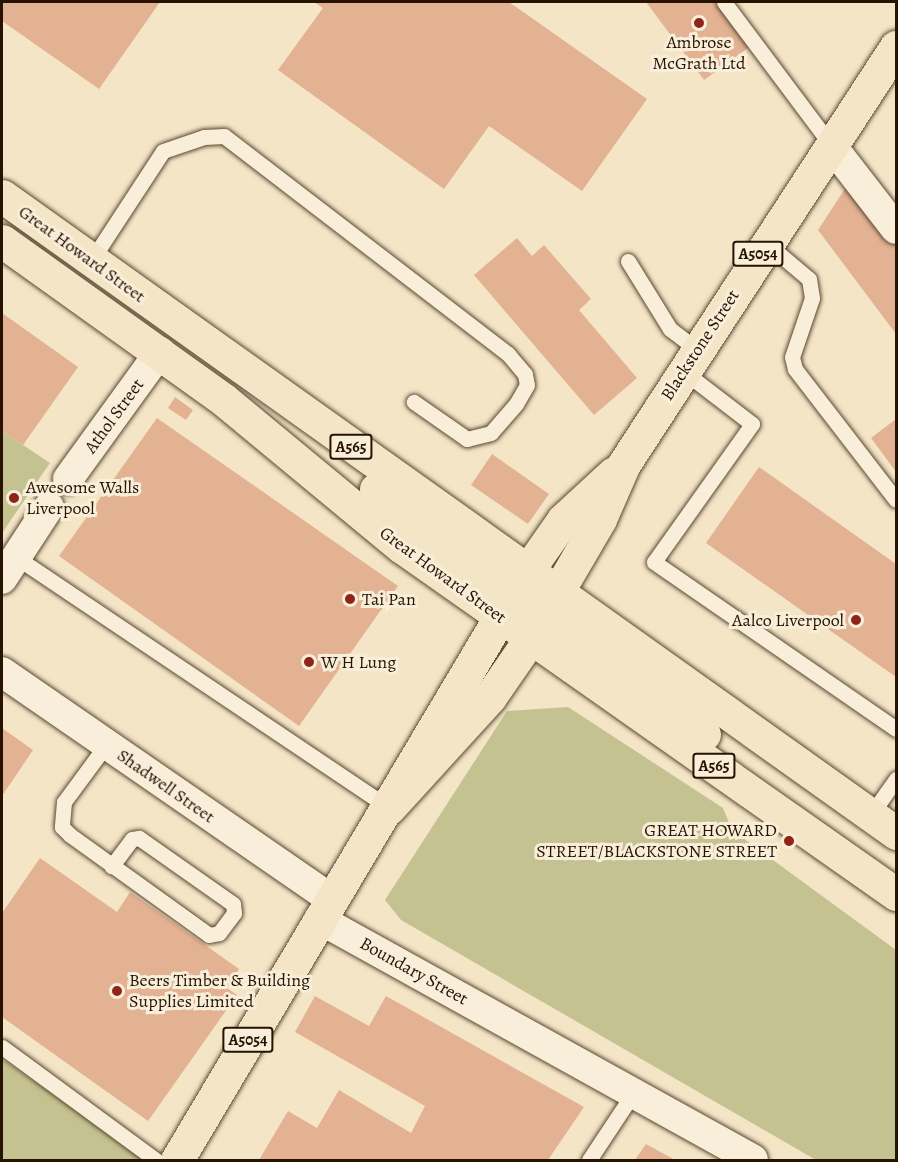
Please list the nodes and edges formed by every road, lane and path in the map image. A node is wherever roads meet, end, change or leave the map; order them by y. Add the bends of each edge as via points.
1 (724, 2) edge
2 (897, 47) edge
3 (831, 145) junction
4 (2, 196) edge
5 (897, 229) edge
6 (2, 241) edge
7 (765, 242) junction
8 (91, 261) junction
9 (628, 261) dead end
10 (160, 352) junction
11 (690, 360) junction
12 (414, 402) dead end
13 (624, 464) junction
14 (68, 480) dead end
15 (897, 500) edge
16 (49, 507) dead end
17 (9, 568) edge
18 (515, 593) junction
19 (544, 614) junction
20 (2, 672) edge
21 (897, 729) edge
22 (106, 745) junction
23 (897, 779) edge
24 (389, 808) junction
25 (872, 813) junction
26 (897, 833) edge
27 (112, 866) junction
28 (897, 894) edge
29 (325, 909) junction
30 (2, 1047) edge
31 (634, 1092) junction
32 (156, 1161) edge
33 (177, 1161) edge
34 (589, 1161) edge
35 (753, 1161) edge

1 - 3 lane
2 - 3 main road, Blackstone Street / A5054
3 - 5 street
3 - 7 main road, Blackstone Street / A5054
4 - 8 main road, Great Howard Street / A565
6 - 10 main road, Great Howard Street / A565
7 - 11 main road, Blackstone Street / A5054
7 - 15 lane via 809,279 812,298 792,357 795,369
8 - 12 lane via 163,151 204,137 224,136 508,354 525,374 527,386 491,433 467,439
8 - 18 main road, Great Howard Street / A565 via 297,410
9 - 11 lane
10 - 14 street, Athol Street
10 - 18 main road, Great Howard Street / A565 via 402,547
11 - 13 main road, Blackstone Street / A5054
11 - 21 lane via 752,424 654,562
13 - 18 main road, Blackstone Street / A5054 via 563,520
13 - 19 main road, Blackstone Street / A5054
16 - 17 street
17 - 24 lane
18 - 19 main road, Great Howard Street / A565
18 - 19 main road, Great Howard Street / A565
18 - 24 main road, Blackstone Street / A5054
19 - 24 main road, Blackstone Street / A5054 via 490,698
19 - 25 main road, Great Howard Street / A565
19 - 28 main road, Great Howard Street / A565 via 781,813
20 - 22 street, Shadwell Street
22 - 27 lane via 59,816 69,835
22 - 29 street, Shadwell Street
23 - 25 lane
24 - 29 main road, Blackstone Street / A5054
25 - 26 main road, Great Howard Street / A565
27 - 27 lane via 132,839 139,838 233,904 234,913 219,933 209,935
29 - 31 street, Boundary Street
29 - 33 main road, A5054
30 - 32 lane
31 - 34 lane
31 - 35 street, Boundary Street

